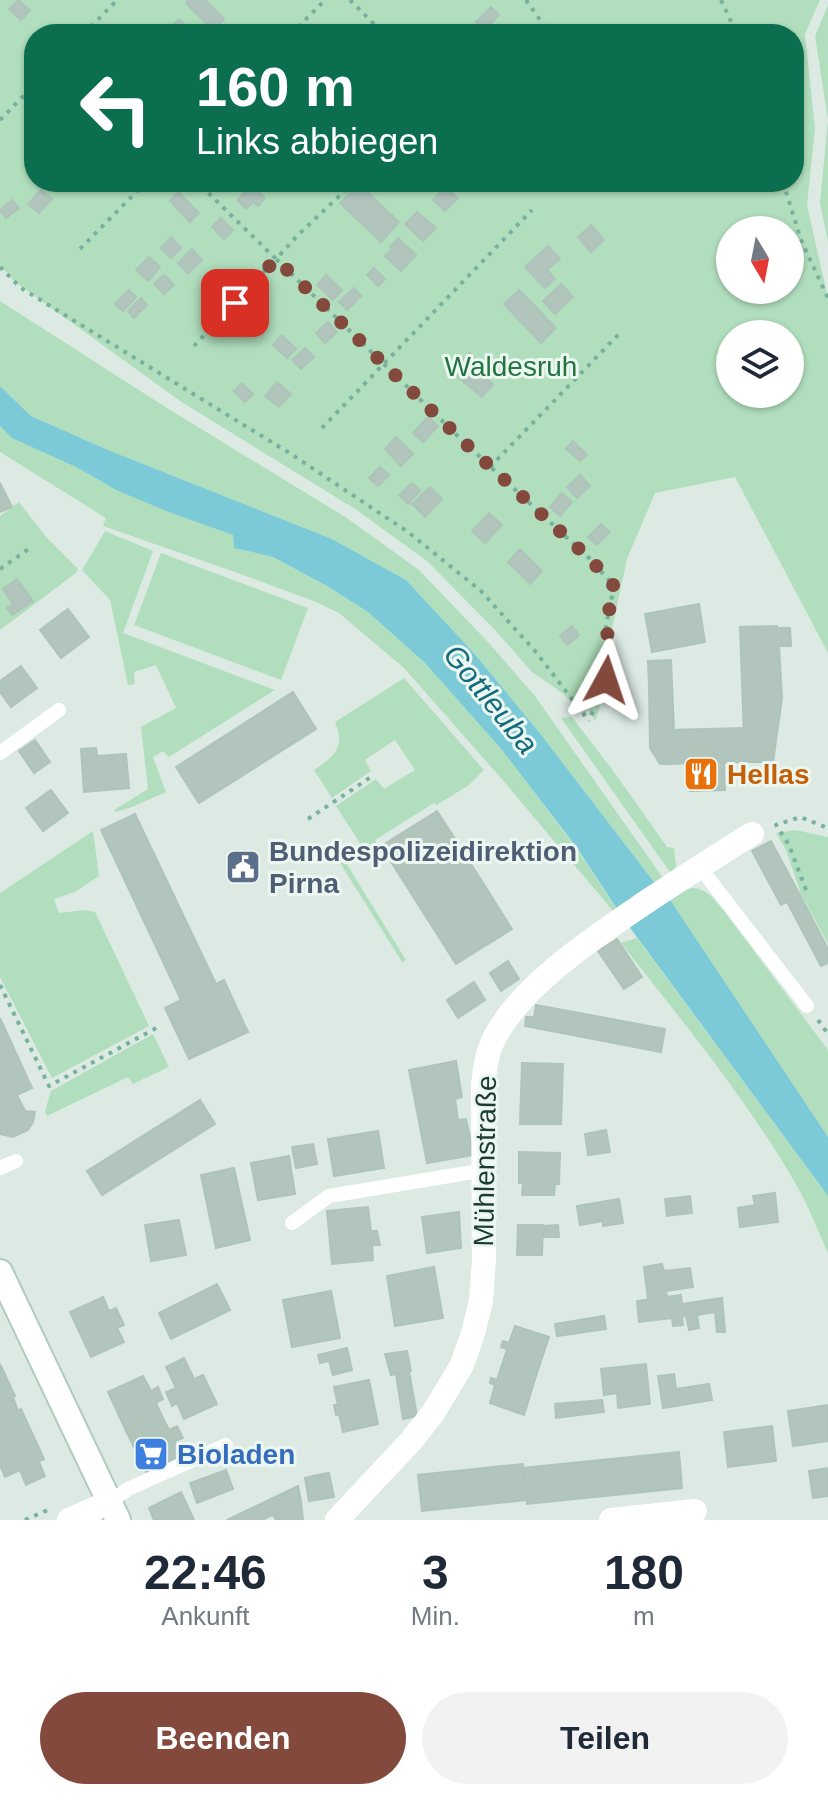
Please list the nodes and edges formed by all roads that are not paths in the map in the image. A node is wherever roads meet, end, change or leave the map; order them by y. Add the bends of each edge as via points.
1 (59, 710) dead end
2 (0, 753) edge
3 (752, 834) dead end
4 (699, 866) junction
5 (807, 1006) dead end
6 (16, 1161) dead end
7 (0, 1168) edge
8 (485, 1170) junction
9 (292, 1223) dead end
10 (0, 1272) edge
11 (226, 1445) dead end
12 (114, 1511) edge
13 (695, 1511) dead end
14 (69, 1520) edge
15 (337, 1520) edge
16 (611, 1520) edge

1 - 2 lane
3 - 4 street, Mühlenstraße
4 - 5 lane
4 - 8 street, Mühlenstraße via 564,961 507,1019 486,1060
6 - 7 lane
8 - 9 lane via 329,1196
8 - 15 street, Mühlenstraße via 481,1301 462,1365 411,1441
10 - 12 street
11 - 12 lane via 128,1489
12 - 14 street
13 - 16 street

